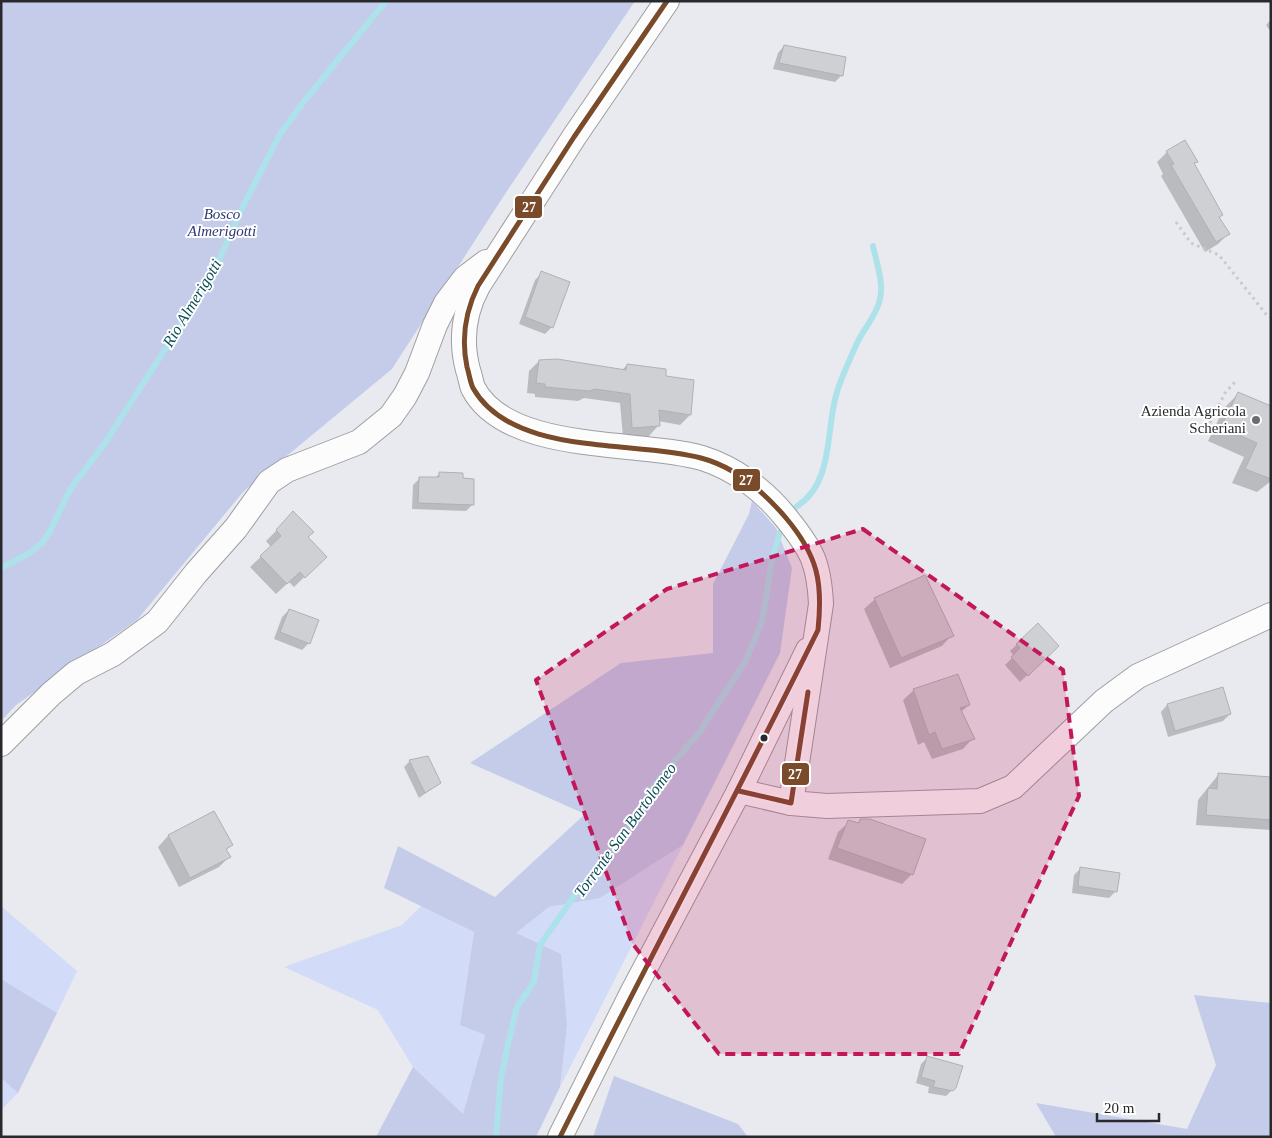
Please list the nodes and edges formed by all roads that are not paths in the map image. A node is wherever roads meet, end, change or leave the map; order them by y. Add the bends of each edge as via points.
1 (667, 1) edge
2 (500, 250) junction
3 (1271, 615) edge
4 (818, 630) junction
5 (1, 744) edge
6 (739, 791) junction
7 (791, 803) junction
8 (560, 1137) edge

1 - 2 street
2 - 4 street via 470,301 464,323 466,364 474,388 487,405 507,422 526,431 702,458 727,468 766,495 811,550 820,579
2 - 5 street via 465,278 446,303 405,396 391,416 359,442 287,470 269,482 236,528 157,622 113,654 76,673
3 - 7 street via 1138,676 1104,701 1013,787 980,801 836,806
4 - 6 street
4 - 7 street
6 - 7 street
6 - 8 street

